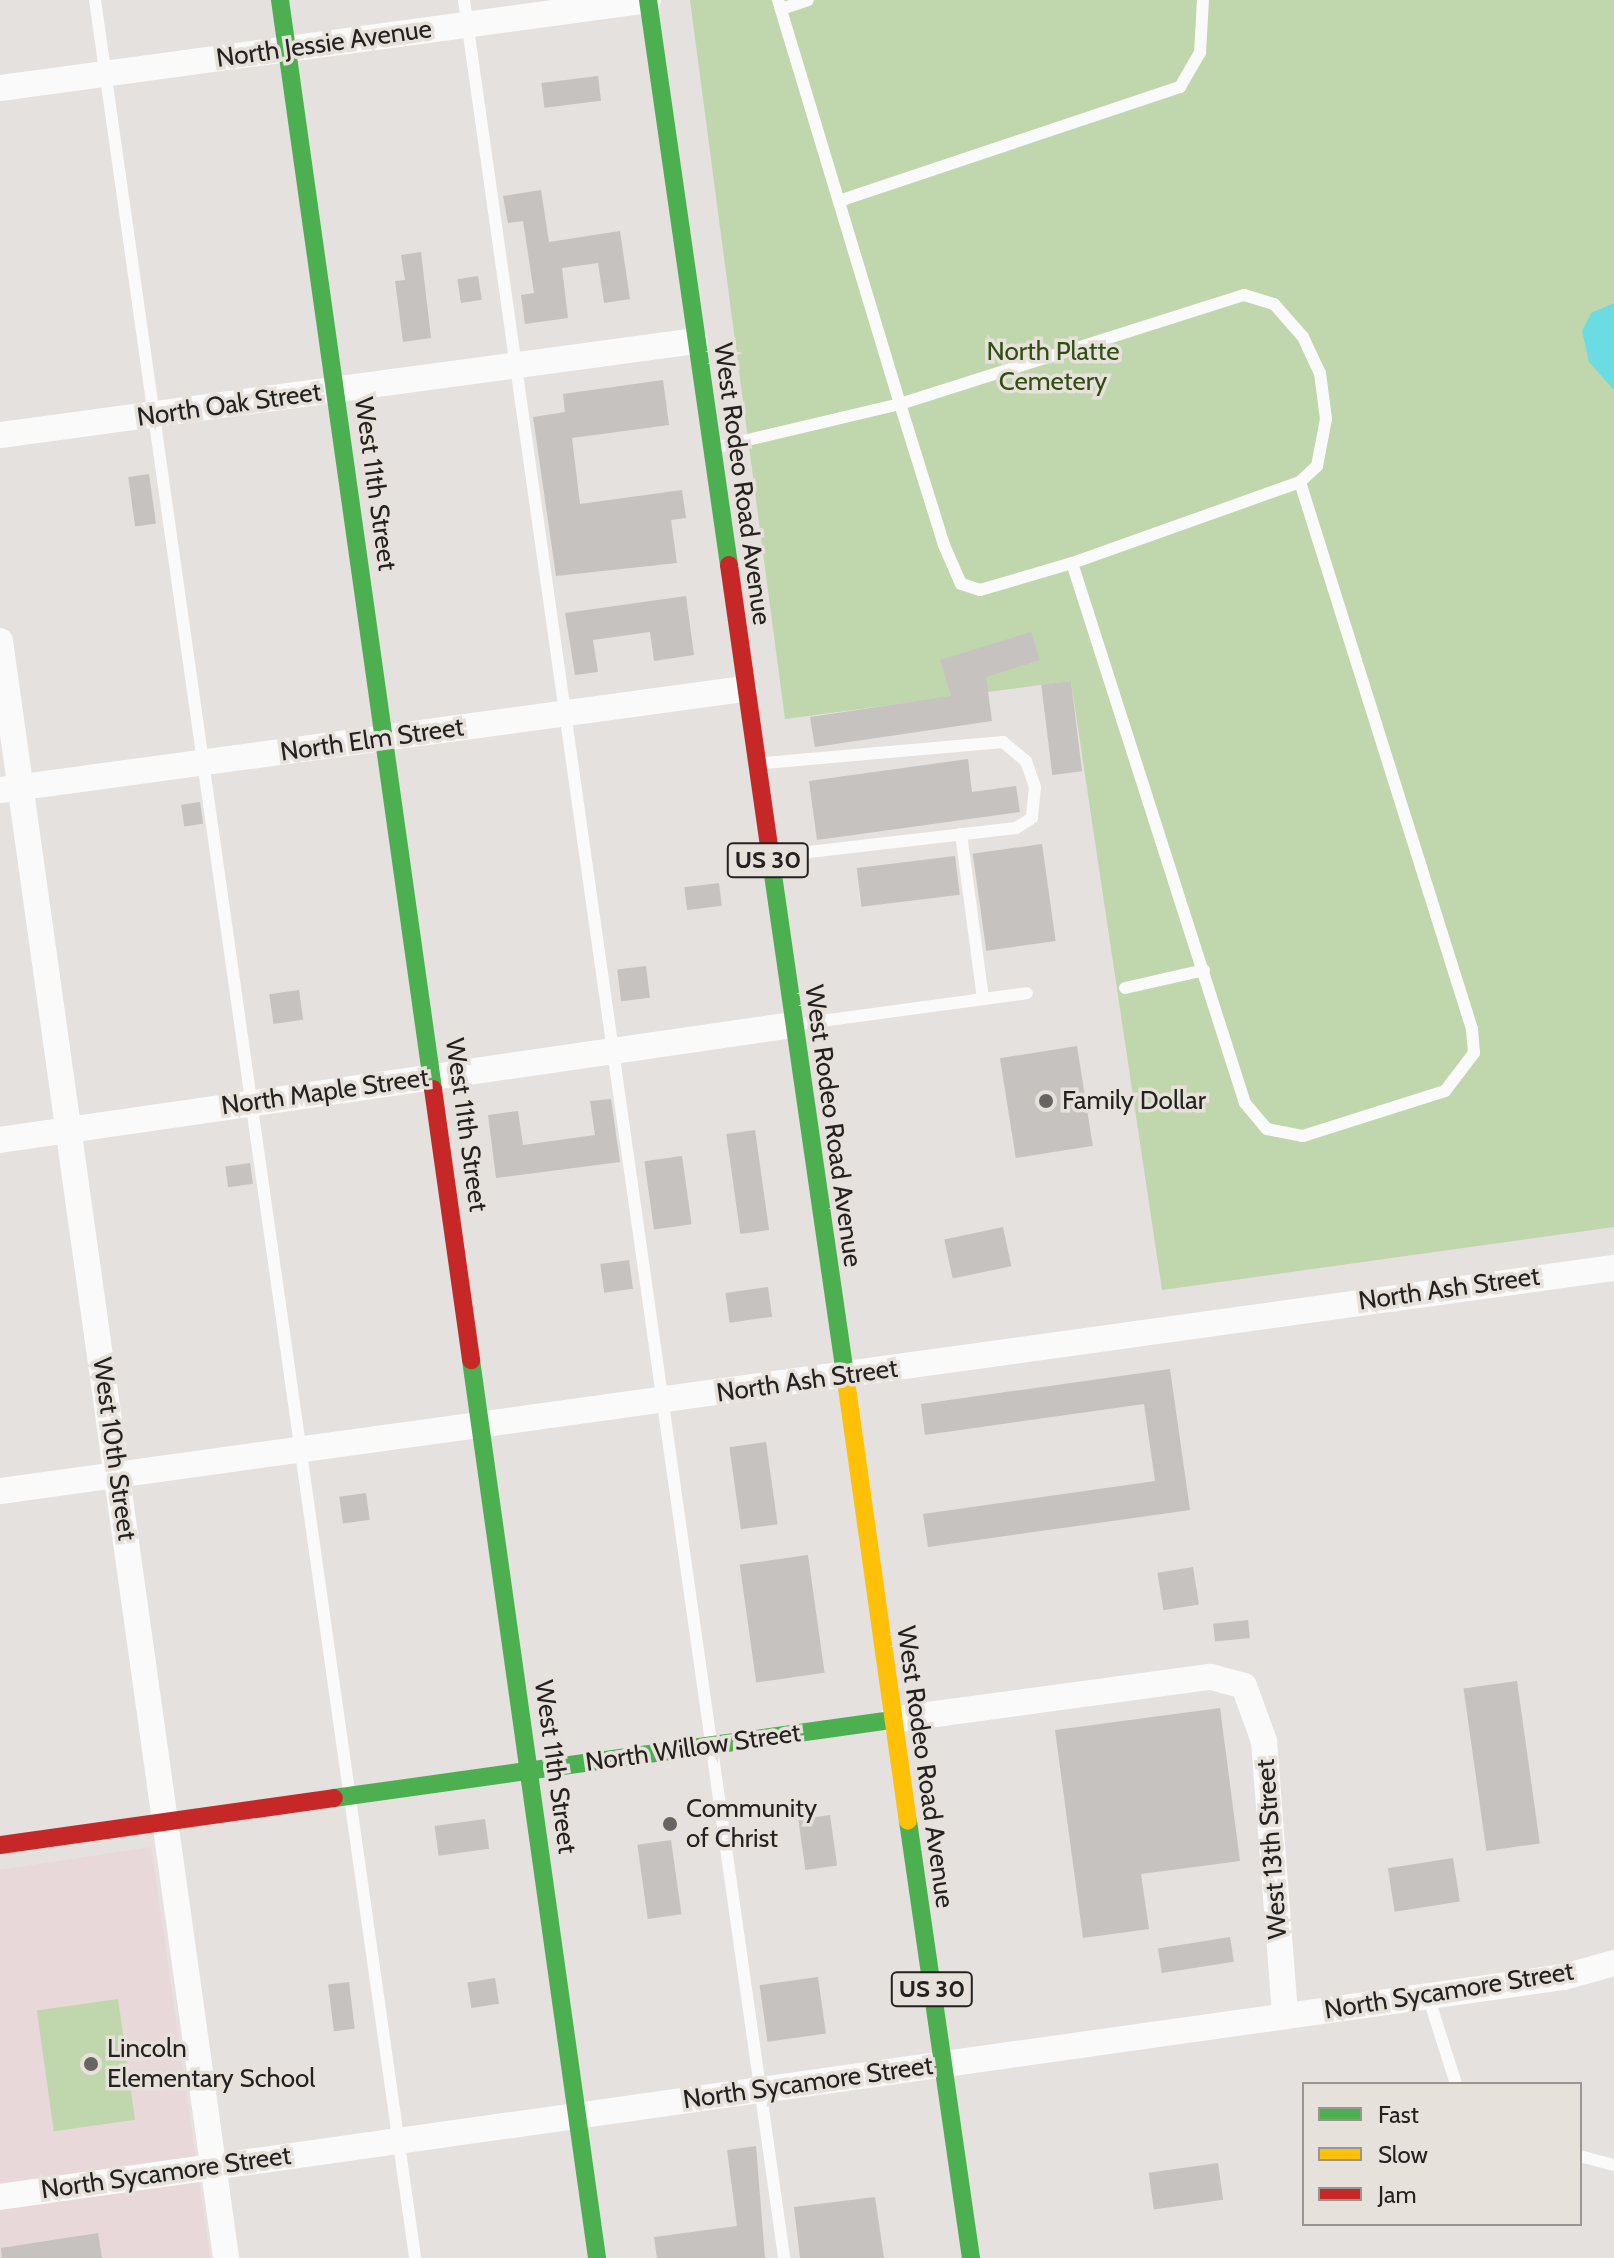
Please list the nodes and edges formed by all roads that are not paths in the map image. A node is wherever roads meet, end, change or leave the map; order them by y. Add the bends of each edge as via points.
1 (95, 0) edge
2 (280, 0) edge
3 (648, 0) edge
4 (808, 0) edge
5 (1203, 0) edge
6 (779, 5) edge
7 (466, 12) edge
8 (287, 49) junction
9 (106, 74) junction
10 (0, 88) edge
11 (839, 201) junction
12 (695, 341) junction
13 (515, 366) junction
14 (336, 390) junction
15 (900, 404) junction
16 (153, 415) junction
17 (0, 435) edge
18 (711, 449) junction
19 (1300, 482) junction
20 (1072, 563) junction
21 (0, 641) edge
22 (744, 689) junction
23 (567, 713) junction
24 (385, 738) junction
25 (202, 763) junction
26 (755, 763) junction
27 (10, 789) edge
28 (961, 834) junction
29 (768, 856) junction
30 (1204, 970) junction
31 (1125, 988) dead end
32 (1027, 993) dead end
33 (983, 999) junction
34 (792, 1025) junction
35 (616, 1050) junction
36 (432, 1076) junction
37 (249, 1103) junction
38 (69, 1130) junction
39 (0, 1140) edge
40 (1614, 1268) edge
41 (842, 1376) junction
42 (661, 1401) junction
43 (481, 1426) junction
44 (298, 1450) junction
45 (117, 1475) junction
46 (0, 1491) edge
47 (1244, 1686) joint
48 (891, 1720) junction
49 (712, 1745) junction
50 (529, 1771) junction
51 (349, 1796) junction
52 (166, 1821) junction
53 (0, 1845) edge
54 (1614, 1963) edge
55 (1428, 1996) junction
56 (1285, 2016) junction
57 (944, 2064) junction
58 (1455, 2082) edge
59 (760, 2090) junction
60 (578, 2115) junction
61 (397, 2140) junction
62 (1582, 2157) edge
63 (1614, 2165) edge
64 (213, 2166) junction
65 (0, 2197) edge
66 (226, 2258) edge
67 (415, 2258) edge
68 (597, 2258) edge
69 (784, 2258) edge
70 (971, 2258) edge

1 - 9 lane
2 - 8 main road, West 11th Street
3 - 7 street, North Jessie Avenue
3 - 12 main road, West Rodeo Road Avenue / US 30
4 - 6 lane
5 - 11 lane via 1200,53 1180,87
6 - 11 lane
7 - 8 street, North Jessie Avenue
7 - 13 lane
8 - 9 street, North Jessie Avenue
8 - 14 main road, West 11th Street
9 - 10 street, North Jessie Avenue
9 - 16 lane
11 - 15 lane
12 - 13 street, North Oak Street
12 - 18 main road, West Rodeo Road Avenue / US 30
13 - 14 street, North Oak Street
13 - 23 lane
14 - 16 street, North Oak Street
14 - 24 main road, West 11th Street
15 - 18 lane
15 - 19 lane via 1244,295 1274,304 1303,337 1320,373 1326,419 1317,466
15 - 20 lane via 961,584 980,590
16 - 17 street, North Oak Street
16 - 25 lane
18 - 22 main road, West Rodeo Road Avenue / US 30
19 - 20 lane
19 - 30 lane via 1472,1029 1474,1053 1445,1091 1303,1136 1267,1129 1245,1103
20 - 30 lane
21 - 27 street, West 10th Street
22 - 23 street, North Elm Street
22 - 26 main road, West Rodeo Road Avenue / US 30
23 - 24 street, North Elm Street
23 - 35 lane
24 - 25 street, North Elm Street
24 - 36 main road, West 11th Street
25 - 27 street, North Elm Street
25 - 37 lane
26 - 28 lane via 1003,742 1026,761 1035,787 1032,818 1016,828
26 - 29 main road, West Rodeo Road Avenue / US 30
27 - 38 street, West 10th Street
28 - 29 lane
28 - 33 lane
29 - 34 main road, West Rodeo Road Avenue / US 30
30 - 31 lane
32 - 33 lane
33 - 34 lane
34 - 35 street, North Maple Street
34 - 41 main road, West Rodeo Road Avenue / US 30
35 - 36 street, North Maple Street
35 - 42 lane
36 - 37 street, North Maple Street
36 - 43 main road, West 11th Street
37 - 38 street, North Maple Street
37 - 44 lane
38 - 39 street, North Maple Street
38 - 45 street, West 10th Street
40 - 41 street, North Ash Street
41 - 42 street, North Ash Street
41 - 48 main road, West Rodeo Road Avenue / US 30
42 - 43 street, North Ash Street
42 - 49 lane
43 - 44 street, North Ash Street
43 - 50 main road, West 11th Street
44 - 45 street, North Ash Street
44 - 51 lane
45 - 46 street, North Ash Street
45 - 52 street, West 10th Street
47 - 48 street, North Willow Street via 1211,1677
47 - 56 street, West 13th Street via 1264,1741
48 - 49 main road, North Willow Street
48 - 57 main road, West Rodeo Road Avenue / US 30
49 - 50 main road, North Willow Street
49 - 59 lane
50 - 51 main road, North Willow Street
50 - 60 main road, West 11th Street
51 - 52 main road, North Willow Street
51 - 61 lane
52 - 53 main road, North Willow Street
52 - 64 street, West 10th Street
54 - 55 street, North Sycamore Street via 1564,1977
55 - 56 street, North Sycamore Street
55 - 58 lane
56 - 57 street, North Sycamore Street
57 - 59 street, North Sycamore Street
57 - 70 main road, West Rodeo Road Avenue / US 30
59 - 60 street, North Sycamore Street
59 - 69 lane
60 - 61 street, North Sycamore Street
60 - 68 main road, West 11th Street
61 - 64 street, North Sycamore Street
61 - 67 lane
62 - 63 lane
64 - 65 street, North Sycamore Street
64 - 66 street, West 10th Street

